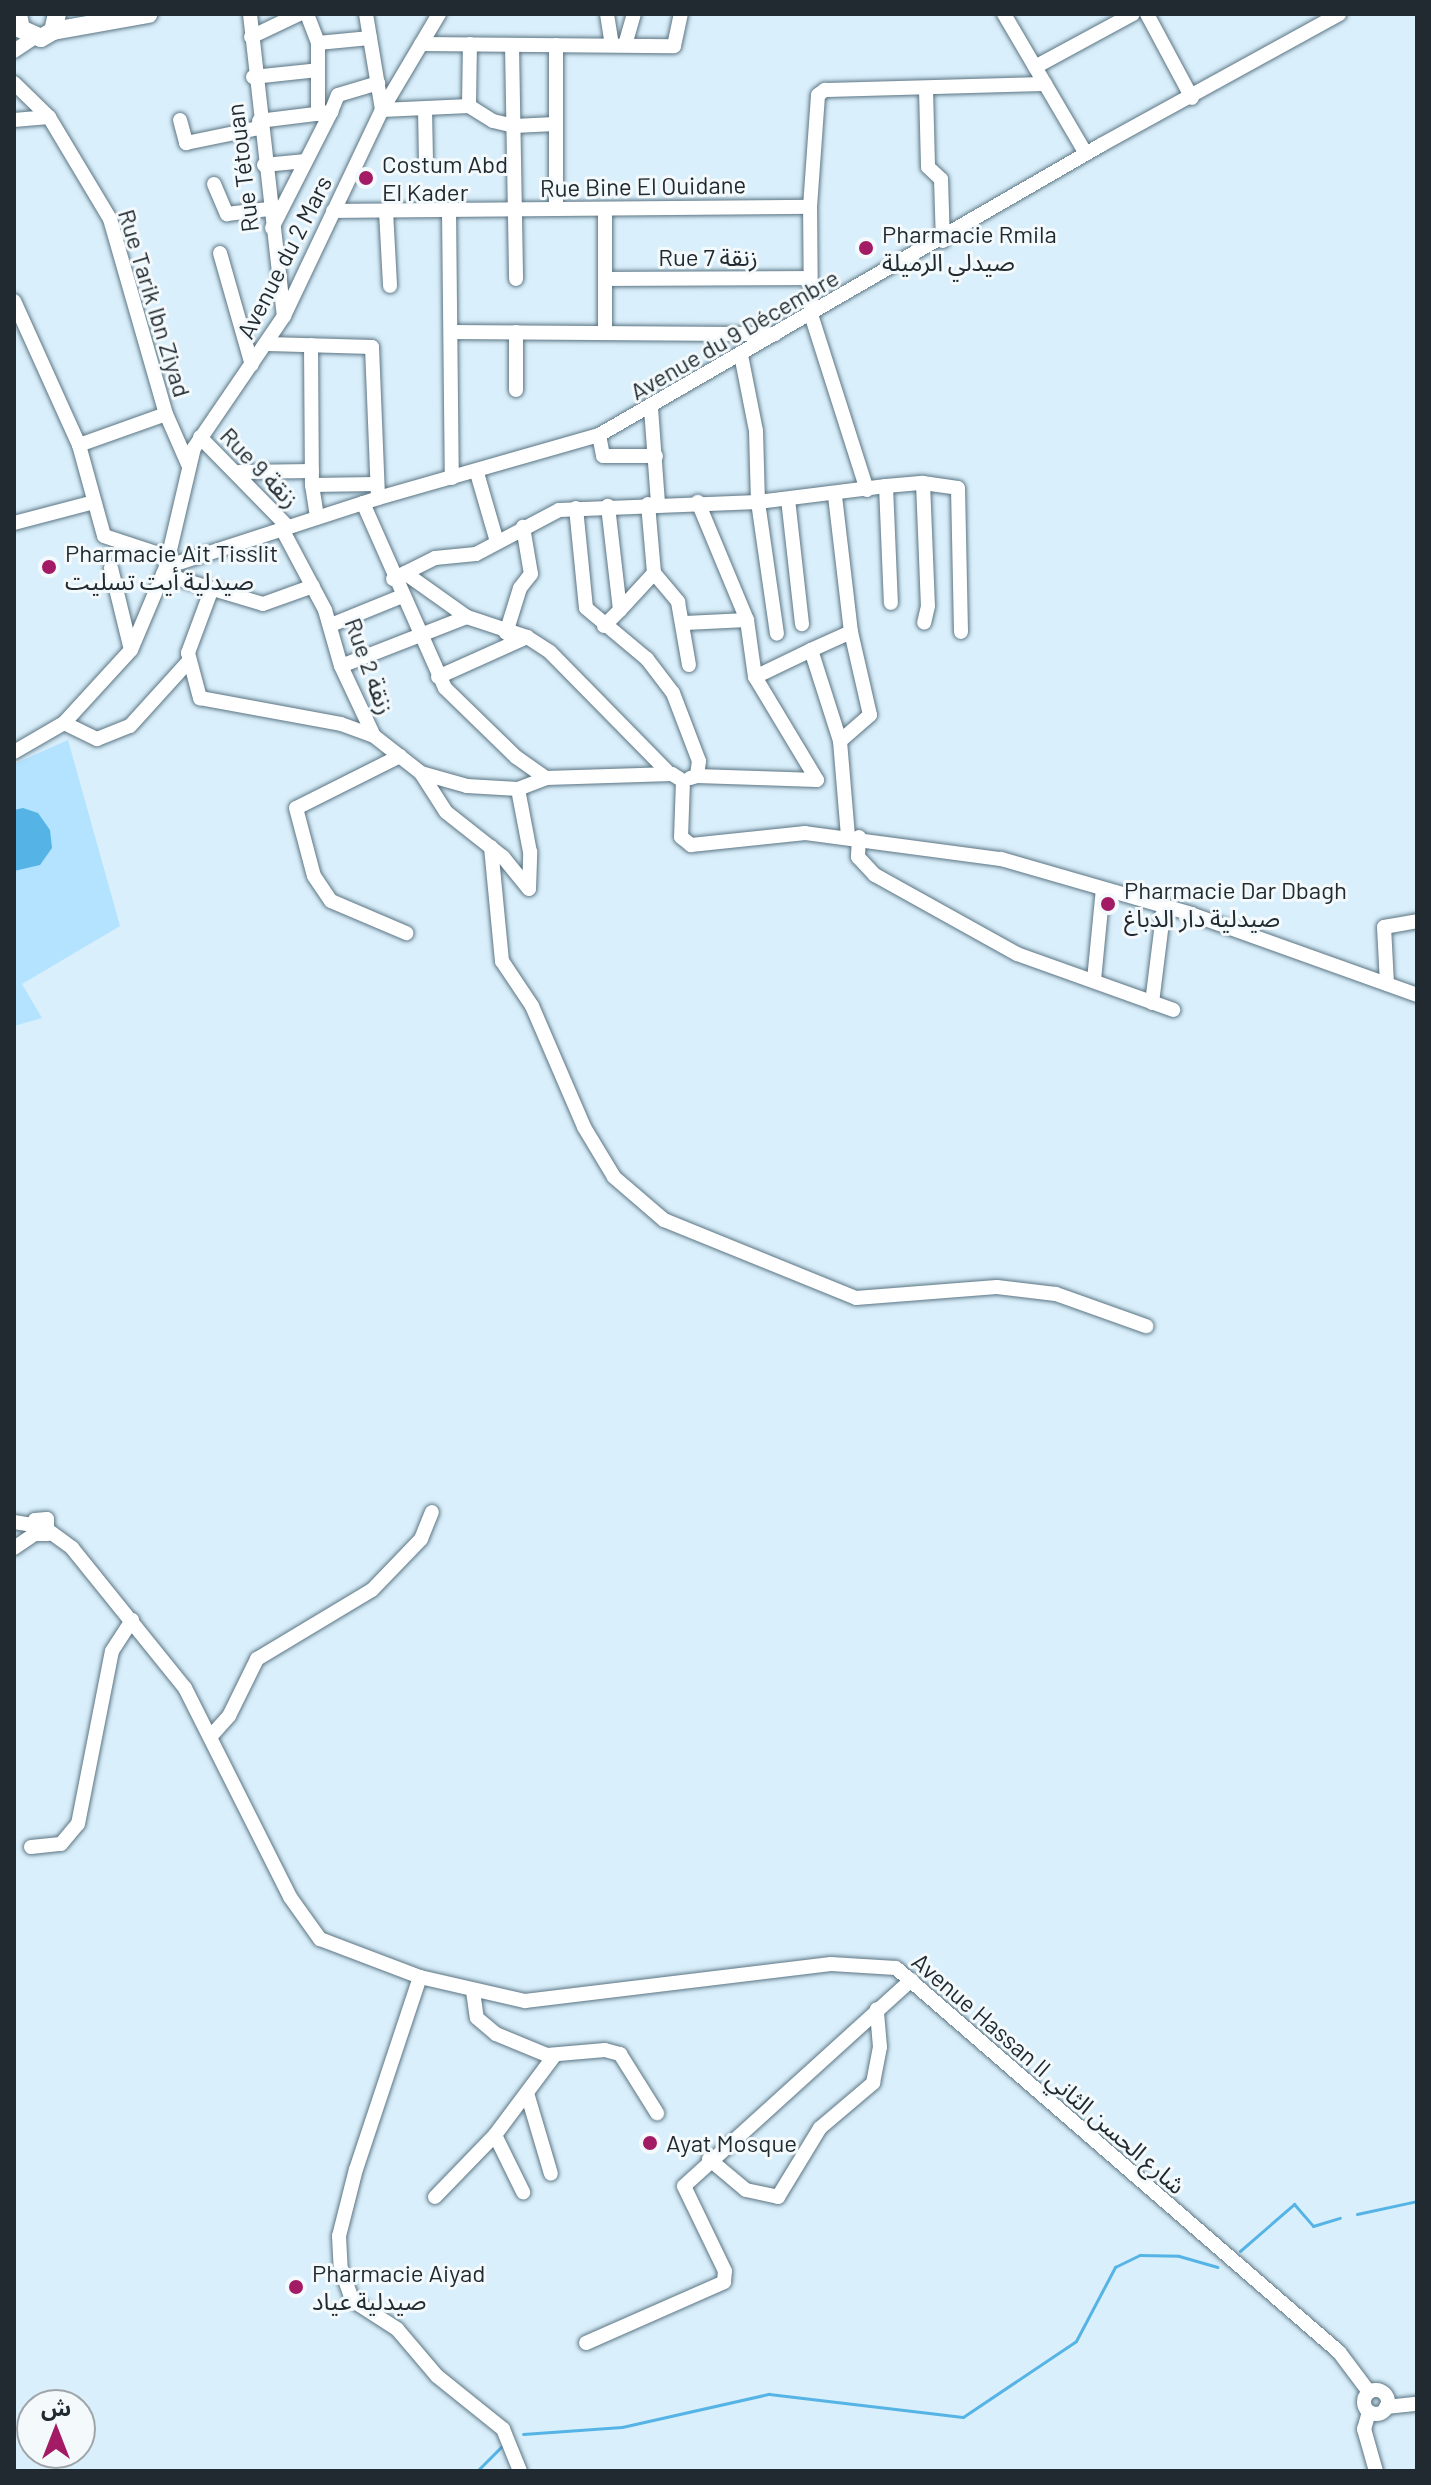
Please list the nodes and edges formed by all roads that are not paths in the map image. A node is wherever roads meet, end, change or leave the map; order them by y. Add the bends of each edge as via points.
1 (102, 14) edge
2 (148, 14) edge
3 (250, 14) edge
4 (299, 14) edge
5 (307, 14) edge
6 (366, 14) edge
7 (439, 14) edge
8 (607, 14) edge
9 (634, 14) edge
10 (681, 14) edge
11 (1004, 14) edge
12 (1133, 14) edge
13 (1147, 14) edge
14 (1339, 14) edge
15 (121, 18) junction
16 (1114, 18) edge
17 (55, 22) edge
18 (20, 28) edge
19 (251, 37) junction
20 (370, 38) junction
21 (318, 43) junction
22 (421, 44) junction
23 (470, 44) junction
24 (512, 45) junction
25 (556, 45) junction
26 (618, 45) junction
27 (14, 51) edge
28 (1035, 67) junction
29 (318, 70) junction
30 (253, 77) junction
31 (14, 83) edge
32 (378, 83) junction
33 (1045, 84) junction
34 (926, 89) junction
35 (1192, 98) junction
36 (469, 106) junction
37 (425, 109) junction
38 (382, 110) junction
39 (325, 113) junction
40 (49, 117) junction
41 (14, 120) edge
42 (180, 120) dead end
43 (555, 124) junction
44 (259, 125) junction
45 (514, 126) junction
46 (1086, 154) junction
47 (426, 160) dead end
48 (306, 161) junction
49 (264, 165) junction
50 (214, 184) dead end
51 (810, 207) junction
52 (269, 209) junction
53 (556, 209) junction
54 (605, 209) junction
55 (449, 210) junction
56 (514, 210) junction
57 (333, 211) junction
58 (386, 211) junction
59 (272, 228) junction
60 (943, 241) junction
61 (220, 253) dead end
62 (810, 278) junction
63 (516, 279) dead end
64 (605, 279) junction
65 (390, 286) dead end
66 (14, 301) edge
67 (811, 315) junction
68 (284, 316) junction
69 (605, 330) junction
70 (452, 332) junction
71 (516, 332) junction
72 (776, 334) junction
73 (268, 344) junction
74 (311, 345) junction
75 (741, 355) junction
76 (252, 365) junction
77 (516, 390) dead end
78 (651, 408) junction
79 (166, 414) junction
80 (599, 435) junction
81 (200, 437) junction
82 (79, 445) junction
83 (656, 456) junction
84 (188, 464) junction
85 (239, 472) junction
86 (477, 473) junction
87 (312, 478) junction
88 (452, 478) junction
89 (923, 483) junction
90 (886, 486) junction
91 (867, 490) junction
92 (377, 491) junction
93 (835, 496) junction
94 (788, 499) junction
95 (94, 502) junction
96 (698, 502) junction
97 (758, 502) junction
98 (363, 503) junction
99 (653, 503) junction
100 (608, 506) junction
101 (576, 508) junction
102 (317, 518) junction
103 (14, 523) edge
104 (523, 527) junction
105 (285, 528) junction
106 (497, 542) junction
107 (166, 563) junction
108 (111, 568) dead end
109 (654, 573) junction
110 (399, 576) junction
111 (313, 586) junction
112 (211, 591) junction
113 (402, 596) junction
114 (891, 603) dead end
115 (620, 610) junction
116 (467, 617) junction
117 (747, 620) junction
118 (685, 623) junction
119 (924, 623) dead end
120 (802, 624) dead end
121 (331, 625) junction
122 (604, 626) junction
123 (851, 632) junction
124 (961, 632) dead end
125 (506, 633) junction
126 (777, 634) dead end
127 (420, 636) junction
128 (527, 637) junction
129 (131, 650) junction
130 (811, 650) junction
131 (188, 662) junction
132 (689, 665) dead end
133 (341, 666) junction
134 (438, 677) junction
135 (755, 677) junction
136 (64, 723) junction
137 (374, 736) junction
138 (840, 741) junction
139 (14, 752) edge
140 (400, 756) junction
141 (668, 772) junction
142 (846, 772) junction
143 (421, 773) junction
144 (546, 778) junction
145 (690, 778) junction
146 (817, 780) junction
147 (518, 789) junction
148 (854, 837) junction
149 (491, 847) junction
150 (1103, 889) junction
151 (1164, 906) junction
152 (1417, 921) edge
153 (406, 933) dead end
154 (1094, 980) junction
155 (1387, 984) junction
156 (1417, 995) edge
157 (1152, 1003) junction
158 (1173, 1010) dead end
159 (1146, 1326) dead end
160 (432, 1512) dead end
161 (14, 1522) edge
162 (39, 1530) junction
163 (14, 1548) edge
164 (132, 1620) junction
165 (211, 1736) junction
166 (31, 1847) dead end
167 (420, 1977) junction
168 (911, 1980) junction
169 (473, 1991) junction
170 (877, 2009) junction
171 (554, 2056) junction
172 (527, 2093) junction
173 (657, 2113) dead end
174 (495, 2135) junction
175 (709, 2159) junction
176 (551, 2174) dead end
177 (523, 2192) dead end
178 (435, 2197) dead end
179 (586, 2343) dead end
180 (1369, 2392) junction
181 (1417, 2404) edge
182 (1386, 2407) junction
183 (1369, 2412) junction
184 (520, 2471) edge
185 (1376, 2471) edge

1 - 15 main road
2 - 15 main road
3 - 19 street, Rue Tétouan
4 - 19 street
5 - 21 street
6 - 20 street
7 - 22 street, Avenue du 2 Mars
8 - 26 street
9 - 26 street
10 - 26 street via 674,46
11 - 28 street
12 - 16 street
13 - 35 street
14 - 35 street, Avenue du 9 Décembre
15 - 17 main road
16 - 28 street
17 - 18 main road
18 - 27 street
19 - 30 street, Rue Tétouan
20 - 21 street
20 - 32 street
21 - 29 street
22 - 23 street
22 - 38 street, Avenue du 2 Mars
23 - 24 street
23 - 36 street
24 - 25 street
24 - 45 street
25 - 26 street
25 - 43 street
28 - 33 street
29 - 30 street
29 - 39 street
30 - 44 street, Rue Tétouan
31 - 40 street, Rue Tarik Ibn Ziyad
32 - 38 street
32 - 39 street via 338,95
33 - 34 street
33 - 46 street
34 - 51 street via 825,90 818,95
34 - 60 street via 928,167 941,179
35 - 46 street, Avenue du 9 Décembre
36 - 37 street
36 - 45 street
37 - 38 street
37 - 47 street
38 - 57 street, Avenue du 2 Mars
39 - 44 street
39 - 48 street
40 - 41 street
40 - 79 street, Rue Tarik Ibn Ziyad via 110,219
42 - 44 street via 186,143
43 - 45 street
43 - 53 street
44 - 49 street, Rue Tétouan
45 - 56 street
46 - 60 street, Avenue du 9 Décembre
48 - 49 street
48 - 59 street
49 - 52 street, Rue Tétouan
50 - 52 street via 227,214
51 - 54 street, Rue Bine El Ouidane
51 - 62 street
52 - 59 street, Rue Tétouan
53 - 54 street, Rue Bine El Ouidane
53 - 56 street, Rue Bine El Ouidane
54 - 64 street
55 - 56 street, Rue Bine El Ouidane
55 - 58 street, Rue Bine El Ouidane
55 - 70 street
56 - 63 street
57 - 58 street, Rue Bine El Ouidane
57 - 68 street, Avenue du 2 Mars
58 - 65 street
59 - 68 street, Rue Tétouan
60 - 67 street, Avenue du 9 Décembre
61 - 76 street
62 - 64 street, Rue 7 زنقة
62 - 67 street
64 - 69 street
66 - 82 street
67 - 72 street, Avenue du 9 Décembre
67 - 91 street
68 - 73 street, Avenue du 2 Mars
69 - 71 street
69 - 72 street
70 - 71 street
70 - 88 street
71 - 77 street
72 - 75 street, Avenue du 9 Décembre
73 - 74 street
73 - 76 street, Avenue du 2 Mars
74 - 87 street
74 - 92 street via 372,347
75 - 78 street, Avenue du 9 Décembre
75 - 97 street via 756,431
76 - 81 street, Avenue du 2 Mars
78 - 80 street, Avenue du 9 Décembre
78 - 83 street
79 - 82 street
79 - 84 street, Rue Tarik Ibn Ziyad
80 - 83 street via 603,456
80 - 86 street, Avenue du 9 Décembre
81 - 84 street, Avenue du 2 Mars
81 - 85 street, Rue 9 زنقة
82 - 95 street
83 - 99 street
84 - 107 street, Avenue du 2 Mars
85 - 87 street
85 - 105 street, Rue 9 زنقة
86 - 88 street, Avenue du 9 Décembre
86 - 106 street
87 - 92 street
87 - 102 street
88 - 92 street, Avenue du 9 Décembre
89 - 90 street
89 - 119 street via 928,606
89 - 124 street via 958,488
90 - 91 street
90 - 114 street
91 - 93 street
92 - 98 street, Avenue du 9 Décembre
93 - 94 street
93 - 123 street
94 - 97 street
94 - 120 street
95 - 103 street
95 - 107 street via 107,540
96 - 97 street
96 - 99 street
96 - 117 street
97 - 126 street
98 - 102 street, Avenue du 9 Décembre
98 - 110 street
99 - 100 street
99 - 109 street
100 - 101 street
100 - 115 street
101 - 104 street via 546,514
101 - 122 street via 586,608
102 - 105 street, Avenue du 9 Décembre
104 - 106 street
104 - 125 street via 531,574 520,588
105 - 107 street, Avenue du 9 Décembre
105 - 111 street, Rue 2 زنقة
106 - 110 street via 476,554 435,558
107 - 112 street
107 - 129 street, Avenue du 2 Mars
108 - 129 street
109 - 115 street
109 - 118 street via 675,596
110 - 113 street
110 - 116 street
111 - 112 street via 263,604
111 - 121 street, Rue 2 زنقة
112 - 131 street
113 - 121 street
113 - 127 street
115 - 122 street
116 - 125 street
116 - 127 street
117 - 118 street
117 - 135 street
118 - 132 street
121 - 133 street, Rue 2 زنقة
122 - 145 street via 647,659 673,693 696,751
123 - 130 street
123 - 138 street via 870,715
125 - 128 street
127 - 133 street
127 - 134 street
128 - 134 street
128 - 141 street via 550,652
129 - 136 street, Avenue du 2 Mars
130 - 135 street
130 - 138 street
131 - 136 street via 130,726 97,739
131 - 137 street via 200,698 341,724
133 - 137 street, Rue 2 زنقة
134 - 144 street via 455,701
135 - 146 street
136 - 139 street, Avenue du 2 Mars
137 - 140 street, Rue 2 زنقة
138 - 142 street
140 - 143 street, Rue 2 زنقة
140 - 153 street via 296,808 314,876 331,901
141 - 144 street, Rue 2 زنقة
141 - 145 street
142 - 146 street
142 - 148 street
143 - 147 street, Rue 2 زنقة via 467,786
143 - 149 street via 446,812
144 - 147 street, Rue 2 زنقة
145 - 146 street
145 - 148 street via 681,837 691,845 778,833
147 - 149 street via 531,888
148 - 150 street via 1001,859
148 - 154 street via 858,857 875,875 1017,954
149 - 159 street via 502,961 536,1014 584,1127 614,1177 664,1220 759,1263 856,1298 997,1287 1056,1294
150 - 151 street
150 - 154 street
151 - 155 street
151 - 157 street
152 - 155 street via 1384,927
154 - 157 street
155 - 156 street
157 - 158 street
160 - 165 street via 421,1539 372,1590 257,1659 229,1716
161 - 162 street
162 - 163 street
162 - 164 street, Avenue Hassan II شارع الحسن الثاني via 72,1548
164 - 165 street, Avenue Hassan II شارع الحسن الثاني via 185,1688
164 - 166 street via 112,1651 78,1824 61,1844
165 - 167 street, Avenue Hassan II شارع الحسن الثاني via 308,1927 339,1949
167 - 169 street, Avenue Hassan II شارع الحسن الثاني
167 - 184 street via 356,2169 339,2236 341,2269 352,2300 397,2329 437,2376 503,2429
168 - 169 street, Avenue Hassan II شارع الحسن الثاني via 896,1968 864,1962 544,2001
168 - 170 street
168 - 180 street, Avenue Hassan II شارع الحسن الثاني via 1339,2352
169 - 171 street via 483,2026
170 - 175 street
170 - 175 street via 880,2047 873,2083 820,2128 778,2197 746,2190
171 - 172 street
171 - 173 street via 605,2050 620,2054
172 - 174 street
172 - 176 street
174 - 177 street
174 - 178 street
175 - 179 street via 683,2189 726,2279
180 - 182 street via 1385,2395
180 - 183 street via 1364,2402
181 - 182 street
182 - 183 street
183 - 185 street via 1364,2429

